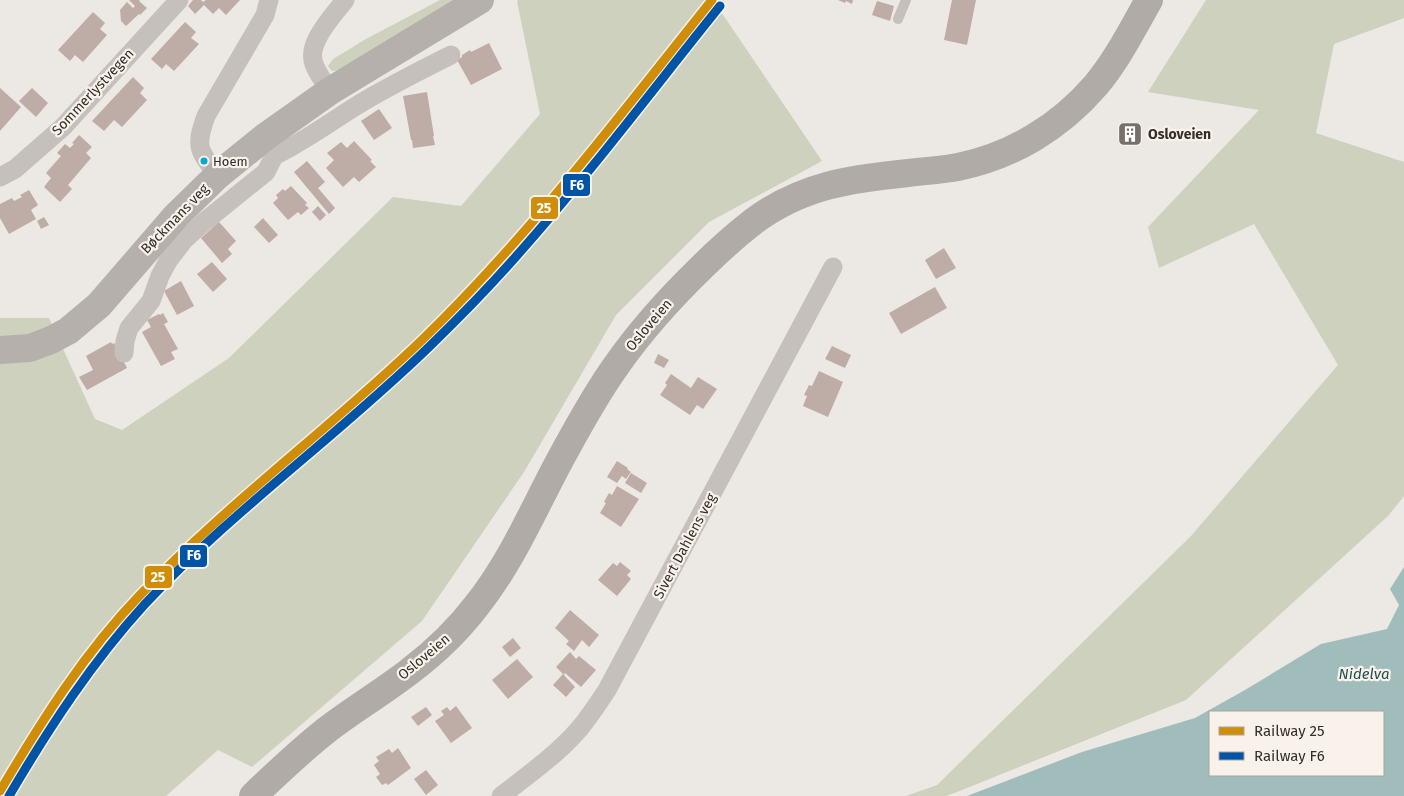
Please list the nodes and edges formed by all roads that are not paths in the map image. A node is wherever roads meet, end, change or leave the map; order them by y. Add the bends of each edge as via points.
1 (179, 0) edge
2 (269, 0) edge
3 (345, 0) edge
4 (480, 0) edge
5 (906, 0) edge
6 (1149, 0) edge
7 (898, 19) dead end
8 (452, 55) dead end
9 (330, 90) junction
10 (270, 147) junction
11 (218, 175) junction
12 (0, 177) edge
13 (833, 267) dead end
14 (0, 350) edge
15 (124, 353) dead end
16 (252, 796) edge
17 (500, 796) edge

1 - 12 street, Sommerlystvegen via 63,127 15,169
2 - 11 street via 265,15 206,116 200,132 202,154
3 - 9 street via 318,36 312,51 314,65
4 - 9 main road, Bøckmans veg
5 - 7 lane
6 - 16 highway, Osloveien via 1117,56 1097,83 1074,108 1020,146 956,168 865,177 812,190 776,206 729,241 672,298 616,366 597,394 516,545 491,586 464,621 411,671 328,729
8 - 10 street via 358,105 292,147
9 - 10 main road, Bøckmans veg
10 - 11 main road, Bøckmans veg
10 - 15 street via 266,172 184,240 168,261 151,302 130,328
11 - 14 main road, Bøckmans veg via 176,216 84,319 68,331 30,348
13 - 17 street, Sivert Dahlens veg via 607,690 581,728 565,744

